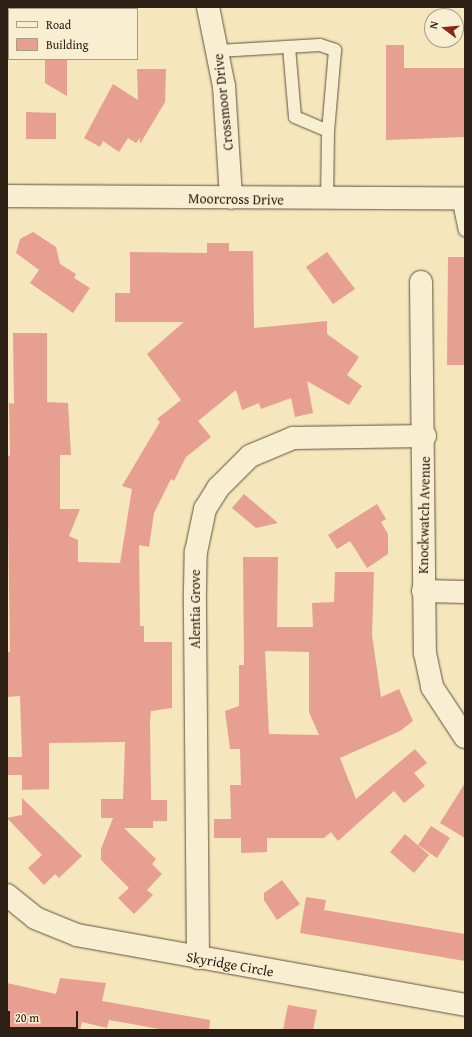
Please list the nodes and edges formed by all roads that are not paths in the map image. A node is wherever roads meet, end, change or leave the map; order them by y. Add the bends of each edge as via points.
1 (208, 7) edge
2 (288, 48) junction
3 (218, 51) junction
4 (328, 131) junction
5 (7, 196) edge
6 (231, 198) junction
7 (461, 198) edge
8 (327, 200) junction
9 (465, 230) edge
10 (421, 282) dead end
11 (425, 436) junction
12 (423, 591) junction
13 (465, 592) edge
14 (465, 737) edge
15 (7, 895) edge
16 (198, 958) junction
17 (465, 1005) edge

1 - 3 street, Crossmoor Drive
2 - 3 lane
2 - 4 lane via 295,116 308,125
2 - 4 lane via 320,45 336,50
3 - 6 street, Crossmoor Drive via 229,140
4 - 8 lane
5 - 6 street, Moorcross Drive
6 - 8 street, Moorcross Drive
7 - 8 street, Moorcross Drive
7 - 9 lane
10 - 11 street, Knockwatch Avenue
11 - 12 street, Knockwatch Avenue
11 - 16 street, Alentia Grove via 293,438 250,456 218,488 205,509 196,552 195,575
12 - 13 street
12 - 14 street, Knockwatch Avenue via 425,653 432,687
15 - 16 street, Skyridge Circle via 35,918 77,935
16 - 17 street, Skyridge Circle

